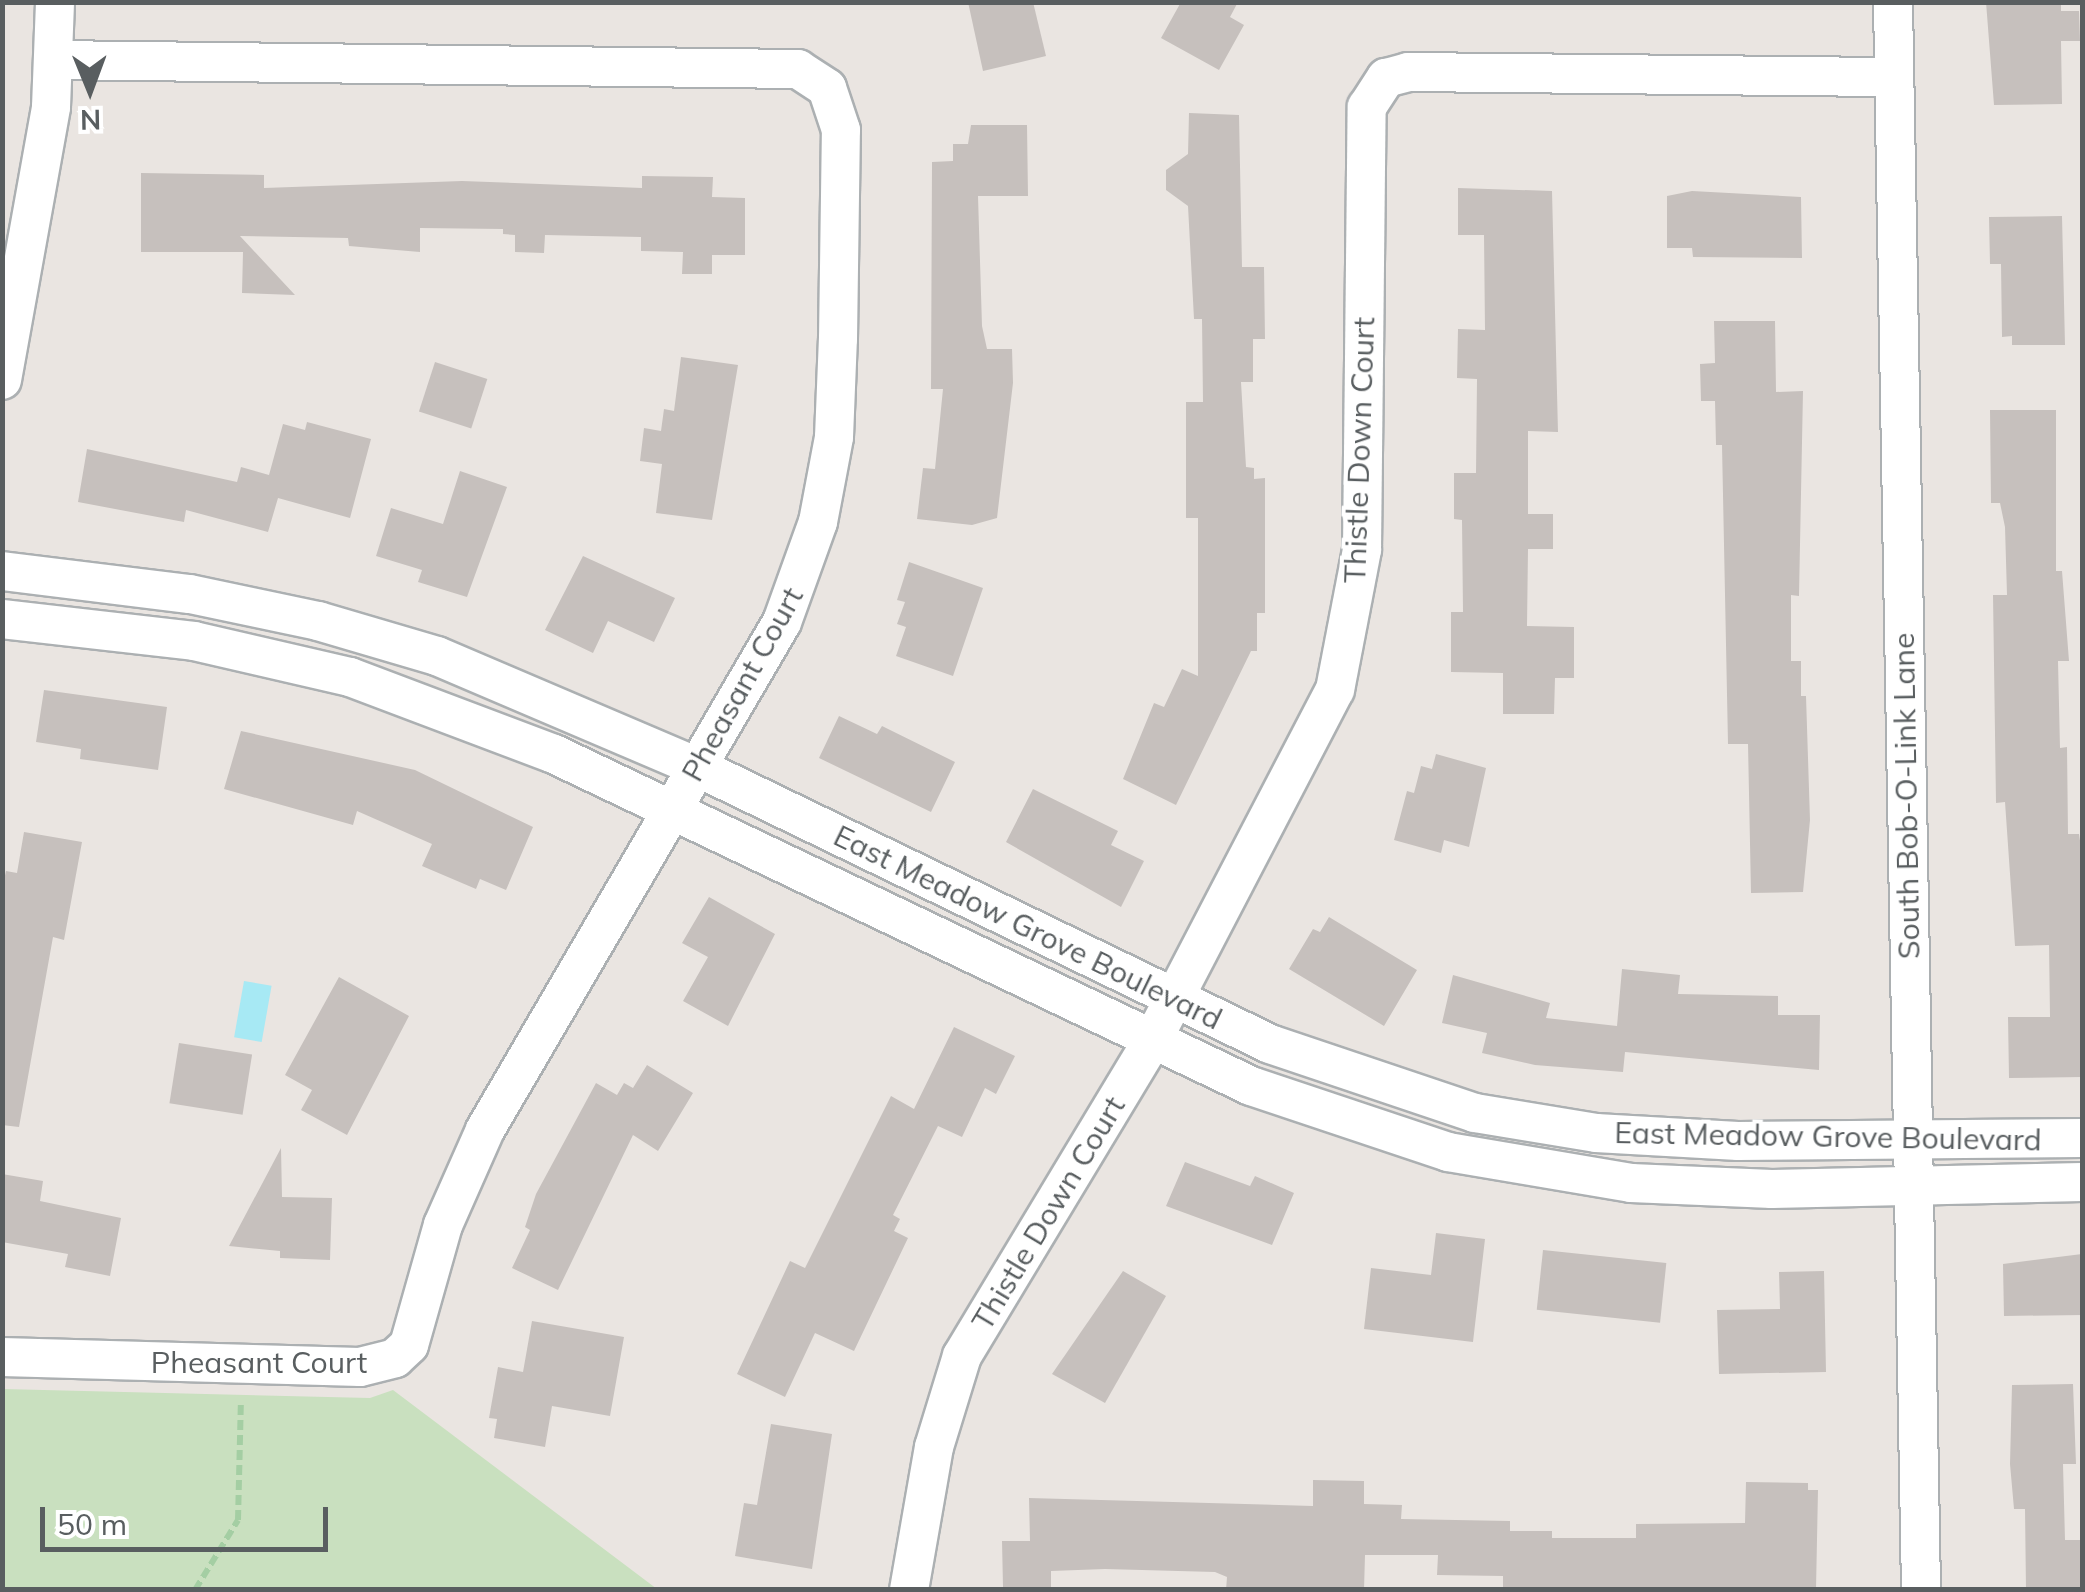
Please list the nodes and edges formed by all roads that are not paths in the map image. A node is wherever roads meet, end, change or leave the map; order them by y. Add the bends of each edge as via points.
1 (55, 2) edge
2 (1893, 2) edge
3 (53, 60) junction
4 (1893, 77) junction
5 (2, 380) edge
6 (2, 571) edge
7 (2, 619) edge
8 (697, 768) junction
9 (672, 811) junction
10 (1176, 998) junction
11 (1153, 1039) junction
12 (2082, 1138) edge
13 (1914, 1141) junction
14 (2082, 1182) edge
15 (1915, 1186) junction
16 (2, 1357) edge
17 (909, 1590) edge
18 (1921, 1590) edge

1 - 3 street
2 - 4 street, South Bob-O-Link Lane
3 - 5 street via 51,107
3 - 8 street, Pheasant Court via 760,66 798,69 826,88 841,130 838,339 834,437 818,522 782,622
4 - 10 street, Thistle Down Court via 1408,72 1386,78 1367,106 1362,550 1346,647 1316,736
4 - 13 street, South Bob-O-Link Lane
6 - 8 street, East Meadow Grove Boulevard via 190,594 318,621 492,677
7 - 9 street, East Meadow Grove Boulevard via 194,641 350,677 554,754
8 - 9 street, Pheasant Court
8 - 10 street, East Meadow Grove Boulevard
9 - 11 street, East Meadow Grove Boulevard
9 - 16 street, Pheasant Court via 478,1144 443,1225 409,1346 395,1358 360,1367
10 - 11 street, Thistle Down Court
10 - 13 street, East Meadow Grove Boulevard via 1364,1080 1475,1113 1596,1133
11 - 15 street, East Meadow Grove Boulevard via 1320,1113 1516,1166 1631,1183 1772,1190
11 - 17 street, Thistle Down Court via 962,1356 934,1446
12 - 13 street, East Meadow Grove Boulevard
13 - 15 street, South Bob-O-Link Lane
14 - 15 street, East Meadow Grove Boulevard
15 - 18 street, South Bob-O-Link Lane

